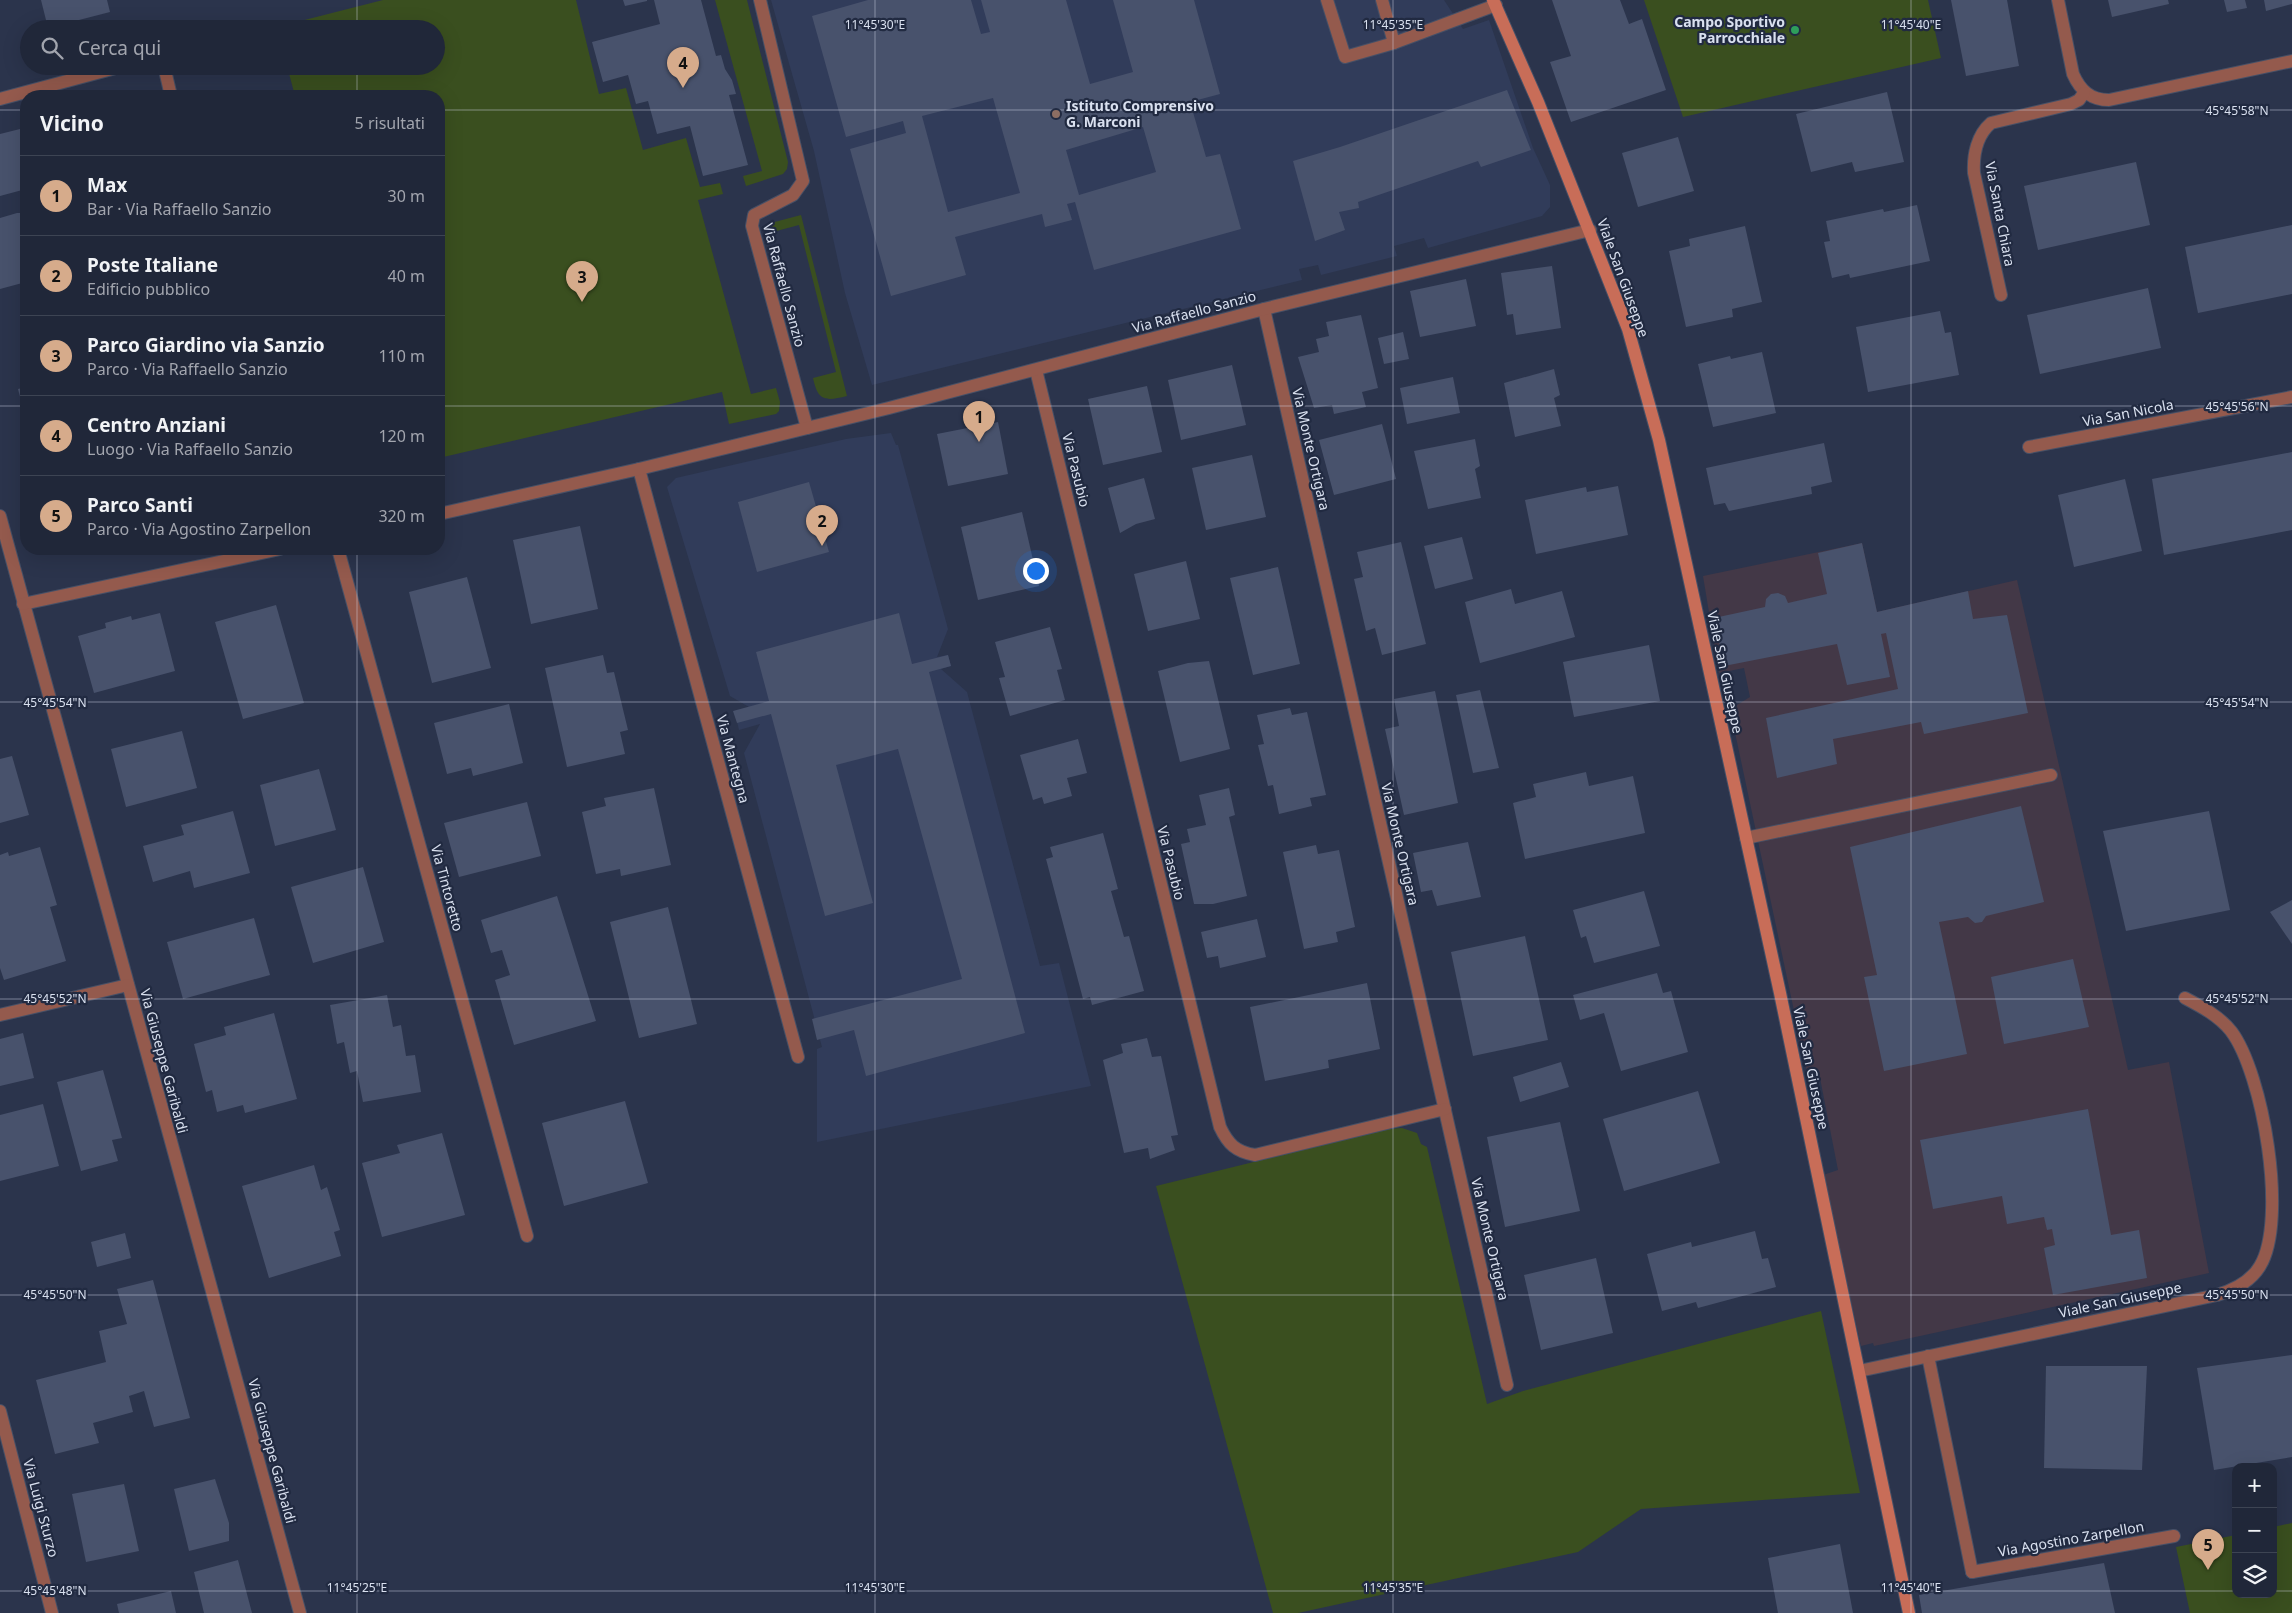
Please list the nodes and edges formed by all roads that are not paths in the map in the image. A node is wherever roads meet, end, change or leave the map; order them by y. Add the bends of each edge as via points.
1 (760, 0) edge
2 (1328, 0) edge
3 (1382, 0) edge
4 (2058, 0) edge
5 (1495, 2) edge
6 (1394, 43) junction
7 (2292, 61) edge
8 (89, 75) edge
9 (166, 75) edge
10 (34, 90) edge
11 (170, 90) edge
12 (2084, 93) junction
13 (20, 94) edge
14 (0, 99) edge
15 (1590, 230) junction
16 (2001, 295) dead end
17 (1264, 309) junction
18 (1036, 370) junction
19 (2292, 397) edge
20 (807, 428) junction
21 (2029, 447) dead end
22 (639, 468) junction
23 (445, 513) edge
24 (0, 516) edge
25 (252, 555) edge
26 (340, 555) edge
27 (23, 604) junction
28 (2051, 776) dead end
29 (1746, 838) junction
30 (128, 986) junction
31 (2186, 998) dead end
32 (0, 1015) edge
33 (798, 1057) dead end
34 (1445, 1109) junction
35 (527, 1236) dead end
36 (1928, 1356) junction
37 (1859, 1371) junction
38 (1507, 1385) dead end
39 (0, 1411) edge
40 (2174, 1536) dead end
41 (52, 1613) edge
42 (300, 1613) edge
43 (1909, 1613) edge

1 - 20 street, Via Raffaello Sanzio via 803,181 794,195 754,215 751,221
2 - 6 street via 1345,57
3 - 6 street
4 - 12 street via 2073,74
5 - 6 street
5 - 15 main road, Viale San Giuseppe
7 - 12 street via 2109,100 2096,99
8 - 10 street
9 - 11 street
12 - 16 street, Via Santa Chiara via 2071,104 1991,123 1978,142 1974,173
13 - 14 street
15 - 17 street, Via Raffaello Sanzio
15 - 29 main road, Viale San Giuseppe via 1628,330 1659,440
17 - 18 street, Via Raffaello Sanzio
17 - 34 street, Via Monte Ortigara
18 - 20 street, Via Raffaello Sanzio
18 - 34 street, Via Pasubio via 1225,1138 1242,1153 1255,1155
19 - 21 street, Via San Nicola
20 - 22 street, Via Raffaello Sanzio
22 - 23 street, Via Raffaello Sanzio
22 - 33 street, Via Mantegna
24 - 27 street, Via Giuseppe Garibaldi
25 - 27 street
26 - 35 street, Via Tintoretto
27 - 30 street, Via Giuseppe Garibaldi
28 - 29 street
29 - 37 main road, Viale San Giuseppe
30 - 32 street
30 - 42 street, Via Giuseppe Garibaldi
31 - 36 street, Viale San Giuseppe via 2211,1012 2231,1031 2241,1049 2260,1104 2271,1181 2270,1235 2261,1265 2241,1284 2217,1295
34 - 38 street, Via Monte Ortigara
36 - 37 street, Viale San Giuseppe
36 - 40 street, Via Agostino Zarpellon via 1972,1572
37 - 43 main road, Viale San Giuseppe
39 - 41 street, Via Luigi Sturzo

